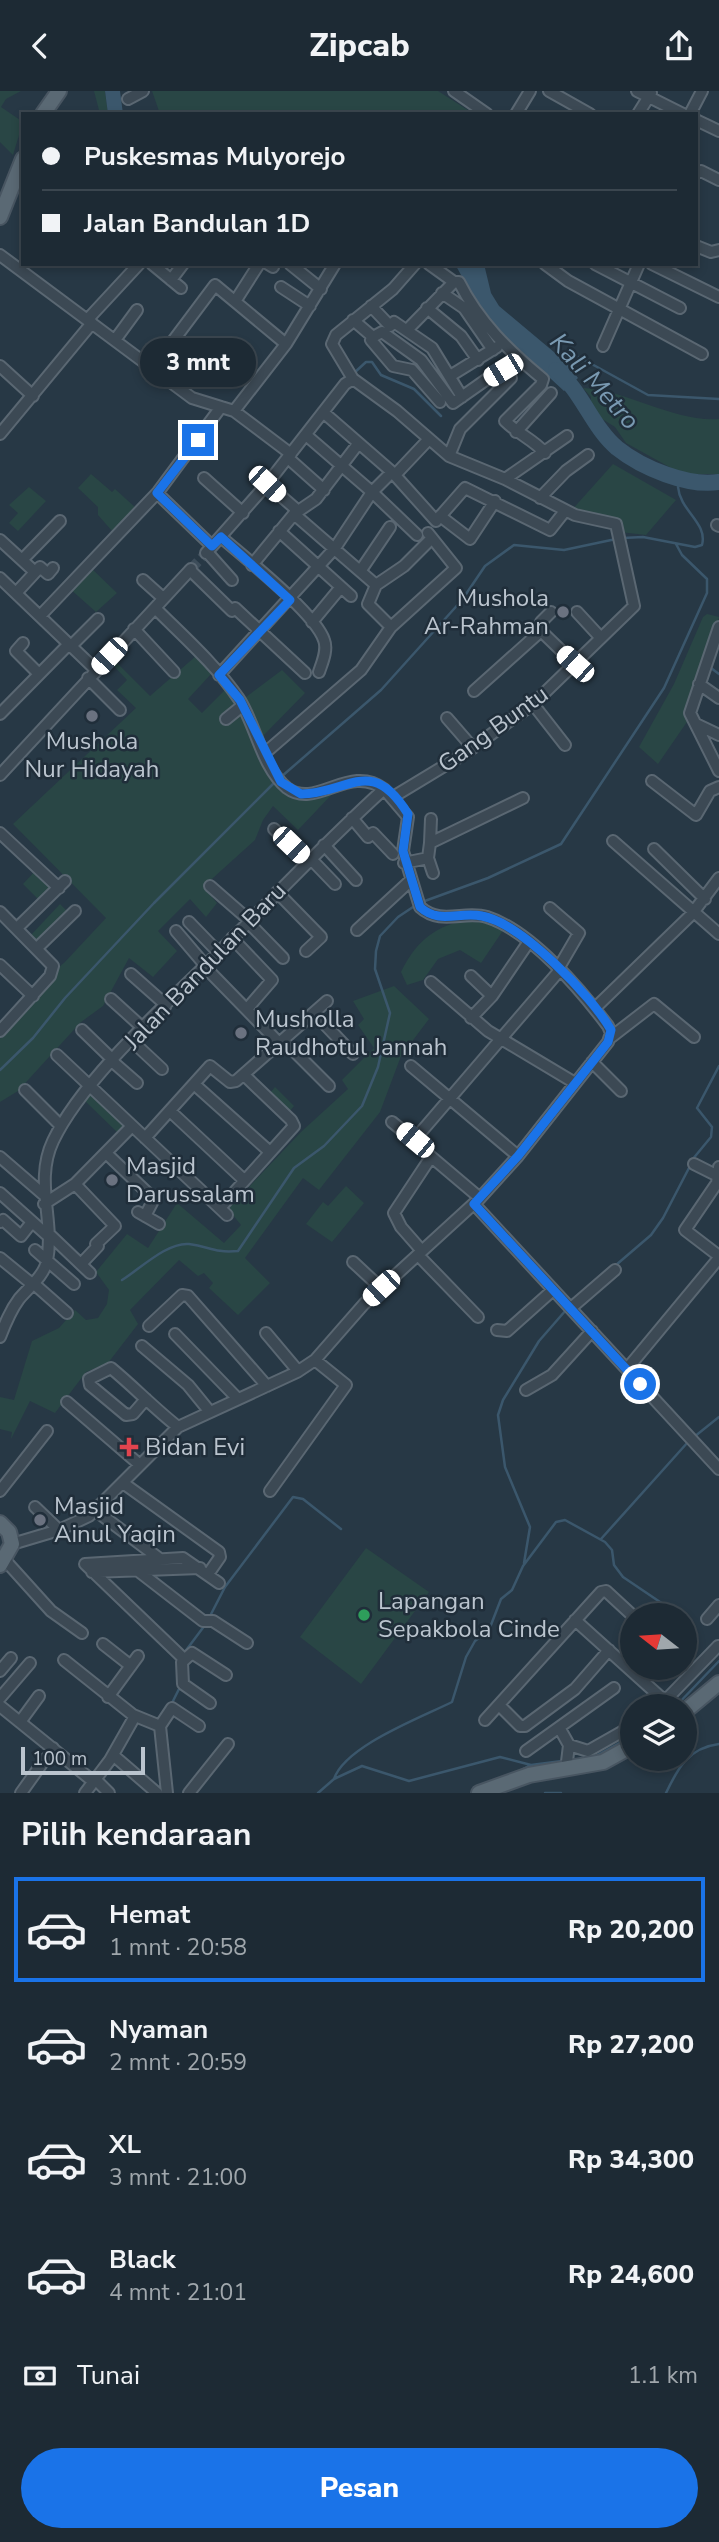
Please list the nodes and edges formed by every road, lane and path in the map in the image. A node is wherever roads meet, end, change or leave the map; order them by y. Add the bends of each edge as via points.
1 (58, 91) edge
2 (143, 91) edge
3 (454, 91) edge
4 (530, 91) edge
5 (549, 91) edge
6 (637, 91) edge
7 (702, 91) edge
8 (650, 94) edge
9 (128, 100) dead end
10 (44, 112) edge
11 (484, 112) edge
12 (517, 112) edge
13 (586, 112) edge
14 (639, 112) edge
15 (680, 112) edge
16 (691, 112) edge
17 (698, 121) edge
18 (719, 131) edge
19 (21, 164) edge
20 (698, 172) edge
21 (719, 180) edge
22 (0, 217) edge
23 (698, 247) edge
24 (719, 250) edge
25 (0, 255) edge
26 (137, 266) edge
27 (154, 266) edge
28 (182, 266) edge
29 (258, 266) edge
30 (292, 266) edge
31 (334, 266) edge
32 (413, 266) edge
33 (432, 266) edge
34 (548, 266) edge
35 (600, 266) edge
36 (638, 266) edge
37 (656, 266) edge
38 (171, 280) junction
39 (454, 282) junction
40 (630, 282) junction
41 (281, 288) dead end
42 (181, 289) dead end
43 (321, 289) junction
44 (442, 293) junction
45 (719, 297) edge
46 (236, 300) junction
47 (310, 306) junction
48 (371, 306) junction
49 (618, 307) junction
50 (427, 308) junction
51 (680, 308) dead end
52 (137, 310) dead end
53 (353, 320) junction
54 (90, 321) junction
55 (407, 330) junction
56 (373, 337) junction
57 (115, 340) junction
58 (286, 344) junction
59 (497, 346) junction
60 (603, 346) dead end
61 (702, 354) dead end
62 (517, 358) junction
63 (478, 360) junction
64 (0, 366) edge
65 (152, 369) junction
66 (503, 370) junction
67 (450, 376) junction
68 (352, 379) junction
69 (551, 393) dead end
70 (33, 396) junction
71 (462, 397) junction
72 (440, 402) dead end
73 (221, 407) junction
74 (234, 411) junction
75 (323, 412) junction
76 (516, 432) junction
77 (0, 434) edge
78 (306, 435) junction
79 (567, 436) dead end
80 (429, 439) junction
81 (358, 444) junction
82 (545, 453) junction
83 (588, 455) dead end
84 (289, 456) junction
85 (449, 456) junction
86 (341, 465) junction
87 (394, 474) junction
88 (204, 478) dead end
89 (505, 479) junction
90 (267, 484) junction
91 (324, 490) junction
92 (372, 492) junction
93 (157, 493) junction
94 (540, 499) junction
95 (495, 501) junction
96 (565, 511) junction
97 (295, 512) junction
98 (243, 513) junction
99 (440, 516) junction
100 (60, 521) dead end
101 (390, 527) dead end
102 (279, 531) junction
103 (426, 535) junction
104 (221, 537) junction
105 (0, 540) edge
106 (335, 548) junction
107 (208, 550) junction
108 (22, 560) junction
109 (252, 565) junction
110 (319, 566) junction
111 (53, 568) dead end
112 (361, 571) junction
113 (34, 572) junction
114 (0, 578) edge
115 (143, 580) dead end
116 (232, 580) dead end
117 (376, 585) junction
118 (341, 587) junction
119 (16, 593) junction
120 (351, 596) dead end
121 (163, 598) junction
122 (290, 600) junction
123 (155, 608) junction
124 (551, 612) dead end
125 (577, 612) dead end
126 (40, 616) junction
127 (98, 619) dead end
128 (312, 622) junction
129 (391, 627) junction
130 (719, 627) edge
131 (134, 629) junction
132 (541, 631) junction
133 (260, 632) junction
134 (600, 637) junction
135 (23, 643) dead end
136 (70, 645) junction
137 (575, 664) junction
138 (174, 672) dead end
139 (319, 672) dead end
140 (305, 673) dead end
141 (39, 674) junction
142 (92, 674) junction
143 (219, 675) junction
144 (699, 684) junction
145 (474, 691) dead end
146 (719, 698) edge
147 (533, 704) junction
148 (243, 706) junction
149 (120, 710) dead end
150 (0, 713) edge
151 (447, 718) dead end
152 (226, 719) dead end
153 (696, 724) junction
154 (719, 735) edge
155 (565, 745) dead end
156 (473, 748) junction
157 (265, 753) junction
158 (719, 771) edge
159 (0, 775) edge
160 (652, 781) dead end
161 (719, 787) edge
162 (388, 793) junction
163 (523, 798) dead end
164 (352, 818) junction
165 (431, 819) dead end
166 (274, 829) dead end
167 (0, 833) edge
168 (430, 842) junction
169 (613, 842) dead end
170 (324, 845) junction
171 (654, 849) dead end
172 (393, 854) dead end
173 (428, 858) junction
174 (308, 860) junction
175 (404, 863) junction
176 (433, 873) dead end
177 (719, 878) edge
178 (356, 880) dead end
179 (410, 881) junction
180 (335, 884) dead end
181 (210, 886) dead end
182 (277, 892) junction
183 (705, 899) junction
184 (550, 908) dead end
185 (75, 911) dead end
186 (0, 912) edge
187 (692, 914) junction
188 (248, 921) junction
189 (190, 922) dead end
190 (17, 928) junction
191 (357, 930) dead end
192 (176, 931) dead end
193 (719, 934) edge
194 (232, 938) junction
195 (528, 943) junction
196 (37, 948) junction
197 (306, 951) dead end
198 (218, 952) junction
199 (0, 965) edge
200 (205, 966) junction
201 (262, 969) junction
202 (559, 969) junction
203 (131, 974) dead end
204 (471, 976) dead end
205 (431, 982) dead end
206 (33, 996) junction
207 (492, 996) junction
208 (111, 999) dead end
209 (327, 1000) dead end
210 (166, 1005) junction
211 (595, 1008) junction
212 (247, 1009) junction
213 (0, 1011) edge
214 (315, 1014) junction
215 (471, 1017) junction
216 (10, 1021) junction
217 (144, 1028) junction
218 (82, 1030) dead end
219 (0, 1031) edge
220 (694, 1037) dead end
221 (610, 1038) junction
222 (499, 1039) junction
223 (132, 1041) junction
224 (282, 1042) junction
225 (353, 1054) dead end
226 (57, 1055) dead end
227 (113, 1061) junction
228 (592, 1062) junction
229 (411, 1066) dead end
230 (162, 1069) dead end
231 (244, 1076) junction
232 (136, 1083) dead end
233 (575, 1083) junction
234 (194, 1084) junction
235 (329, 1086) dead end
236 (90, 1087) junction
237 (25, 1090) dead end
238 (621, 1091) dead end
239 (449, 1097) junction
240 (170, 1111) junction
241 (393, 1122) dead end
242 (61, 1126) junction
243 (132, 1126) junction
244 (145, 1138) junction
245 (415, 1140) junction
246 (270, 1151) junction
247 (107, 1154) junction
248 (518, 1156) junction
249 (0, 1157) edge
250 (430, 1157) junction
251 (694, 1164) dead end
252 (718, 1171) edge
253 (244, 1180) junction
254 (75, 1184) junction
255 (0, 1193) edge
256 (44, 1200) junction
257 (477, 1201) junction
258 (0, 1222) edge
259 (32, 1222) junction
260 (159, 1224) dead end
261 (47, 1234) junction
262 (35, 1250) dead end
263 (420, 1253) junction
264 (719, 1257) edge
265 (0, 1258) edge
266 (47, 1260) junction
267 (352, 1262) dead end
268 (81, 1265) junction
269 (615, 1270) dead end
270 (90, 1273) dead end
271 (33, 1283) junction
272 (74, 1284) dead end
273 (381, 1288) junction
274 (553, 1290) junction
275 (0, 1305) edge
276 (570, 1308) junction
277 (10, 1313) junction
278 (67, 1313) dead end
279 (478, 1317) dead end
280 (149, 1326) dead end
281 (497, 1329) dead end
282 (592, 1331) junction
283 (266, 1333) dead end
284 (175, 1334) dead end
285 (0, 1337) edge
286 (142, 1346) dead end
287 (315, 1360) junction
288 (627, 1369) junction
289 (298, 1371) junction
290 (267, 1385) junction
291 (526, 1390) dead end
292 (146, 1398) junction
293 (238, 1399) junction
294 (67, 1402) dead end
295 (209, 1412) junction
296 (178, 1427) junction
297 (47, 1431) dead end
298 (140, 1465) junction
299 (719, 1469) edge
300 (123, 1483) junction
301 (0, 1491) edge
302 (270, 1492) dead end
303 (35, 1507) dead end
304 (96, 1511) junction
305 (0, 1523) edge
306 (59, 1531) junction
307 (12, 1544) junction
308 (2, 1562) edge
309 (163, 1562) junction
310 (131, 1567) junction
311 (205, 1569) junction
312 (219, 1583) dead end
313 (620, 1605) edge
314 (719, 1605) edge
315 (707, 1619) dead end
316 (575, 1620) junction
317 (82, 1633) dead end
318 (247, 1643) dead end
319 (103, 1644) dead end
320 (718, 1646) edge
321 (608, 1650) junction
322 (138, 1656) dead end
323 (11, 1658) dead end
324 (184, 1659) junction
325 (64, 1660) dead end
326 (30, 1663) dead end
327 (131, 1666) junction
328 (697, 1669) edge
329 (0, 1671) edge
330 (226, 1675) dead end
331 (719, 1683) edge
332 (614, 1688) dead end
333 (653, 1694) edge
334 (696, 1694) edge
335 (39, 1696) dead end
336 (108, 1697) junction
337 (210, 1703) dead end
338 (499, 1705) junction
339 (1, 1707) edge
340 (135, 1716) junction
341 (485, 1720) dead end
342 (20, 1722) junction
343 (159, 1726) junction
344 (199, 1726) dead end
345 (560, 1729) junction
346 (620, 1733) edge
347 (228, 1744) dead end
348 (53, 1748) junction
349 (526, 1751) dead end
350 (620, 1753) edge
351 (113, 1755) junction
352 (568, 1758) junction
353 (95, 1781) junction
354 (21, 1793) edge
355 (85, 1793) edge
356 (109, 1793) edge
357 (157, 1793) edge
358 (167, 1793) edge
359 (189, 1793) edge
360 (479, 1793) edge

1 - 10 main road
2 - 9 street
3 - 11 street
4 - 12 street
5 - 13 street
6 - 8 street
7 - 16 street
8 - 14 street
8 - 15 street
17 - 18 street
19 - 22 main road
20 - 21 street
23 - 24 street
25 - 54 street
26 - 54 street
27 - 38 street
28 - 38 street
29 - 46 street
30 - 43 street
31 - 43 street
32 - 48 street
33 - 39 street
34 - 49 street
35 - 40 street
36 - 40 street
37 - 45 street
38 - 42 street
39 - 44 street
39 - 59 street via 459,282
40 - 49 street
40 - 51 street
41 - 47 street
43 - 47 street
44 - 50 street
44 - 59 street via 464,308
46 - 58 street
46 - 65 street via 215,285
47 - 58 street
48 - 53 street
48 - 55 street via 390,325 394,322
49 - 60 street
49 - 61 street
50 - 55 street
50 - 63 street via 461,336
52 - 57 street
53 - 56 street
53 - 68 street via 332,344
54 - 57 street
54 - 70 street
55 - 67 street via 432,348
56 - 71 street via 382,332 421,360 453,403
56 - 72 street via 393,366 412,370
57 - 65 street
58 - 74 street
59 - 62 street
59 - 63 street
62 - 66 street
62 - 76 street via 543,383 505,421
63 - 67 street
64 - 70 street
65 - 73 street via 197,401
66 - 71 street
66 - 85 street via 511,378 460,429
67 - 71 street
68 - 75 street
68 - 80 street
69 - 76 street
70 - 77 street
73 - 74 street
73 - 93 street
74 - 84 street
75 - 78 street
75 - 81 street
76 - 82 street
78 - 84 street
78 - 86 street
79 - 82 street
80 - 85 street
80 - 87 street
81 - 86 street
81 - 87 street
82 - 89 street
83 - 94 street
84 - 90 street
84 - 91 street
85 - 89 street
86 - 91 street
86 - 92 street
87 - 92 street
87 - 99 street via 436,521
88 - 98 street
89 - 94 street
90 - 97 street
90 - 98 street
91 - 97 street
92 - 103 street
92 - 106 street
93 - 107 street
93 - 126 street
94 - 96 street
95 - 96 street via 550,530
95 - 99 street via 465,488
95 - 99 street via 470,539
96 - 134 street, Gang Buntu via 616,524 618,529 634,606
97 - 102 street
97 - 106 street
98 - 104 street
100 - 108 street
101 - 112 street
102 - 109 street
102 - 110 street
103 - 117 street via 404,566
103 - 129 street via 456,568
104 - 107 street
104 - 109 street
105 - 108 street
106 - 110 street
106 - 112 street
107 - 116 street
108 - 113 street
109 - 122 street
110 - 118 street
110 - 122 street
111 - 113 street via 48,573 40,566
112 - 117 street
113 - 119 street
114 - 119 street
115 - 121 street
117 - 129 street via 368,604
118 - 120 street
118 - 128 street
119 - 126 street
121 - 123 street
121 - 133 street via 191,569
122 - 128 street
122 - 133 street
123 - 131 street
123 - 143 street
124 - 132 street via 541,622
125 - 134 street
126 - 136 street
127 - 136 street
128 - 139 street via 324,640
129 - 157 street via 361,670
130 - 144 street
131 - 138 street
131 - 142 street
132 - 137 street
132 - 145 street
133 - 140 street
133 - 143 street
134 - 137 street, Gang Buntu
135 - 141 street via 16,651
136 - 141 street
136 - 142 street
137 - 147 street, Gang Buntu
141 - 150 street
142 - 149 street
142 - 159 street
143 - 148 street
144 - 146 street
144 - 153 street via 690,713
147 - 155 street
147 - 156 street, Gang Buntu
148 - 152 street
148 - 157 street
151 - 156 street
153 - 154 street
153 - 158 street
156 - 162 street, Gang Buntu
157 - 162 street via 281,782 301,794 358,779 371,781
160 - 161 street via 696,815 710,791
162 - 164 street, Jalan Bandulan Baru
162 - 175 street via 408,817
163 - 168 street
164 - 170 street, Jalan Bandulan Baru
164 - 172 street via 368,837 373,833
165 - 168 street
166 - 174 street
167 - 190 street via 62,884
168 - 173 street
169 - 187 street
170 - 174 street, Jalan Bandulan Baru
170 - 178 street
171 - 183 street
173 - 175 street
173 - 176 street
174 - 180 street
174 - 182 street, Jalan Bandulan Baru
175 - 179 street
177 - 183 street
179 - 191 street
179 - 195 street via 419,905 437,917 485,916
181 - 188 street
182 - 188 street, Jalan Bandulan Baru
182 - 197 street via 321,937
183 - 187 street
184 - 202 street via 579,933
185 - 196 street
186 - 190 street
187 - 193 street
187 - 211 street
188 - 194 street, Jalan Bandulan Baru
188 - 201 street via 280,955
189 - 198 street
190 - 196 street
192 - 200 street
194 - 198 street, Jalan Bandulan Baru
194 - 201 street
195 - 202 street
195 - 207 street
196 - 206 street via 53,966
198 - 200 street, Jalan Bandulan Baru
199 - 206 street
200 - 210 street, Jalan Bandulan Baru
200 - 212 street
201 - 212 street via 272,982
202 - 211 street
202 - 222 street
203 - 210 street
204 - 207 street
205 - 215 street
206 - 216 street
207 - 215 street
208 - 217 street
209 - 214 street
210 - 217 street, Jalan Bandulan Baru
211 - 221 street via 611,1030
212 - 224 street
213 - 216 street
214 - 224 street
214 - 225 street
215 - 222 street
216 - 219 street
217 - 223 street, Jalan Bandulan Baru
218 - 227 street
220 - 221 street via 652,1004
221 - 228 street
222 - 233 street
222 - 239 street
223 - 227 street, Jalan Bandulan Baru
223 - 230 street
224 - 231 street
224 - 235 street
226 - 236 street
227 - 232 street
227 - 236 street, Jalan Bandulan Baru
228 - 233 street
228 - 238 street
229 - 239 street
231 - 234 street via 232,1082 212,1066
231 - 246 street via 294,1123
233 - 248 street
234 - 240 street
234 - 246 street
236 - 242 street, Jalan Bandulan Baru
236 - 243 street
237 - 242 street
239 - 245 street
239 - 248 street
240 - 244 street
240 - 253 street
241 - 245 street
242 - 256 street, Jalan Bandulan Baru via 46,1160
243 - 244 street
243 - 247 street
244 - 253 street via 224,1211
245 - 250 street
246 - 253 street
247 - 254 street
247 - 260 street via 154,1199 141,1214
248 - 257 street
249 - 256 street
250 - 257 street
250 - 263 street via 394,1213
251 - 252 street
252 - 264 street via 717,1183 685,1230
254 - 256 street
254 - 268 street via 115,1226
255 - 259 street
256 - 261 street, Jalan Bandulan Baru
257 - 263 street
257 - 274 street
258 - 259 street via 21,1236
259 - 261 street
261 - 266 street, Jalan Bandulan Baru
261 - 268 street
262 - 266 street
263 - 273 street
263 - 279 street
264 - 288 street
265 - 271 street
266 - 271 street
266 - 272 street
267 - 273 street
268 - 270 street
269 - 276 street
271 - 277 street
271 - 278 street
273 - 287 street
274 - 276 street
274 - 281 street via 507,1331
275 - 277 street
276 - 282 street
277 - 285 street
280 - 290 street via 185,1294
282 - 288 street
282 - 291 street via 552,1375
283 - 289 street
284 - 293 street
286 - 295 street via 188,1385
287 - 289 street
287 - 302 street via 346,1384
288 - 299 street
289 - 290 street
290 - 293 street
292 - 292 street via 111,1368 89,1379 90,1385 126,1416
292 - 296 street
293 - 295 street
294 - 298 street
295 - 296 street
296 - 298 street
297 - 301 street
298 - 300 street
300 - 304 street
300 - 311 street via 219,1552 220,1557
303 - 306 street
304 - 306 street
304 - 309 street
305 - 307 main road
306 - 307 street
307 - 308 main road
308 - 317 street via 51,1611
309 - 310 street
309 - 311 street
310 - 318 street via 203,1621 213,1621
310 - 324 street via 92,1572
311 - 312 street
313 - 316 street via 604,1591
314 - 315 street
316 - 321 street
316 - 338 street
319 - 327 street
320 - 328 street
321 - 333 street
321 - 338 street via 575,1689 525,1726
322 - 327 street
323 - 329 street
324 - 330 street via 194,1653
324 - 337 street via 183,1684
325 - 336 street
326 - 339 street
327 - 336 street
331 - 334 main road
332 - 345 street
335 - 342 street
336 - 340 street
338 - 341 street
339 - 342 street
340 - 343 street
340 - 351 street
342 - 348 street
343 - 344 street via 172,1708
343 - 358 street
345 - 349 street
345 - 352 street
346 - 352 street
347 - 359 street
348 - 353 street
348 - 354 street
350 - 352 main road via 603,1762
351 - 353 street
351 - 357 street
352 - 360 main road
353 - 355 street
353 - 356 street

